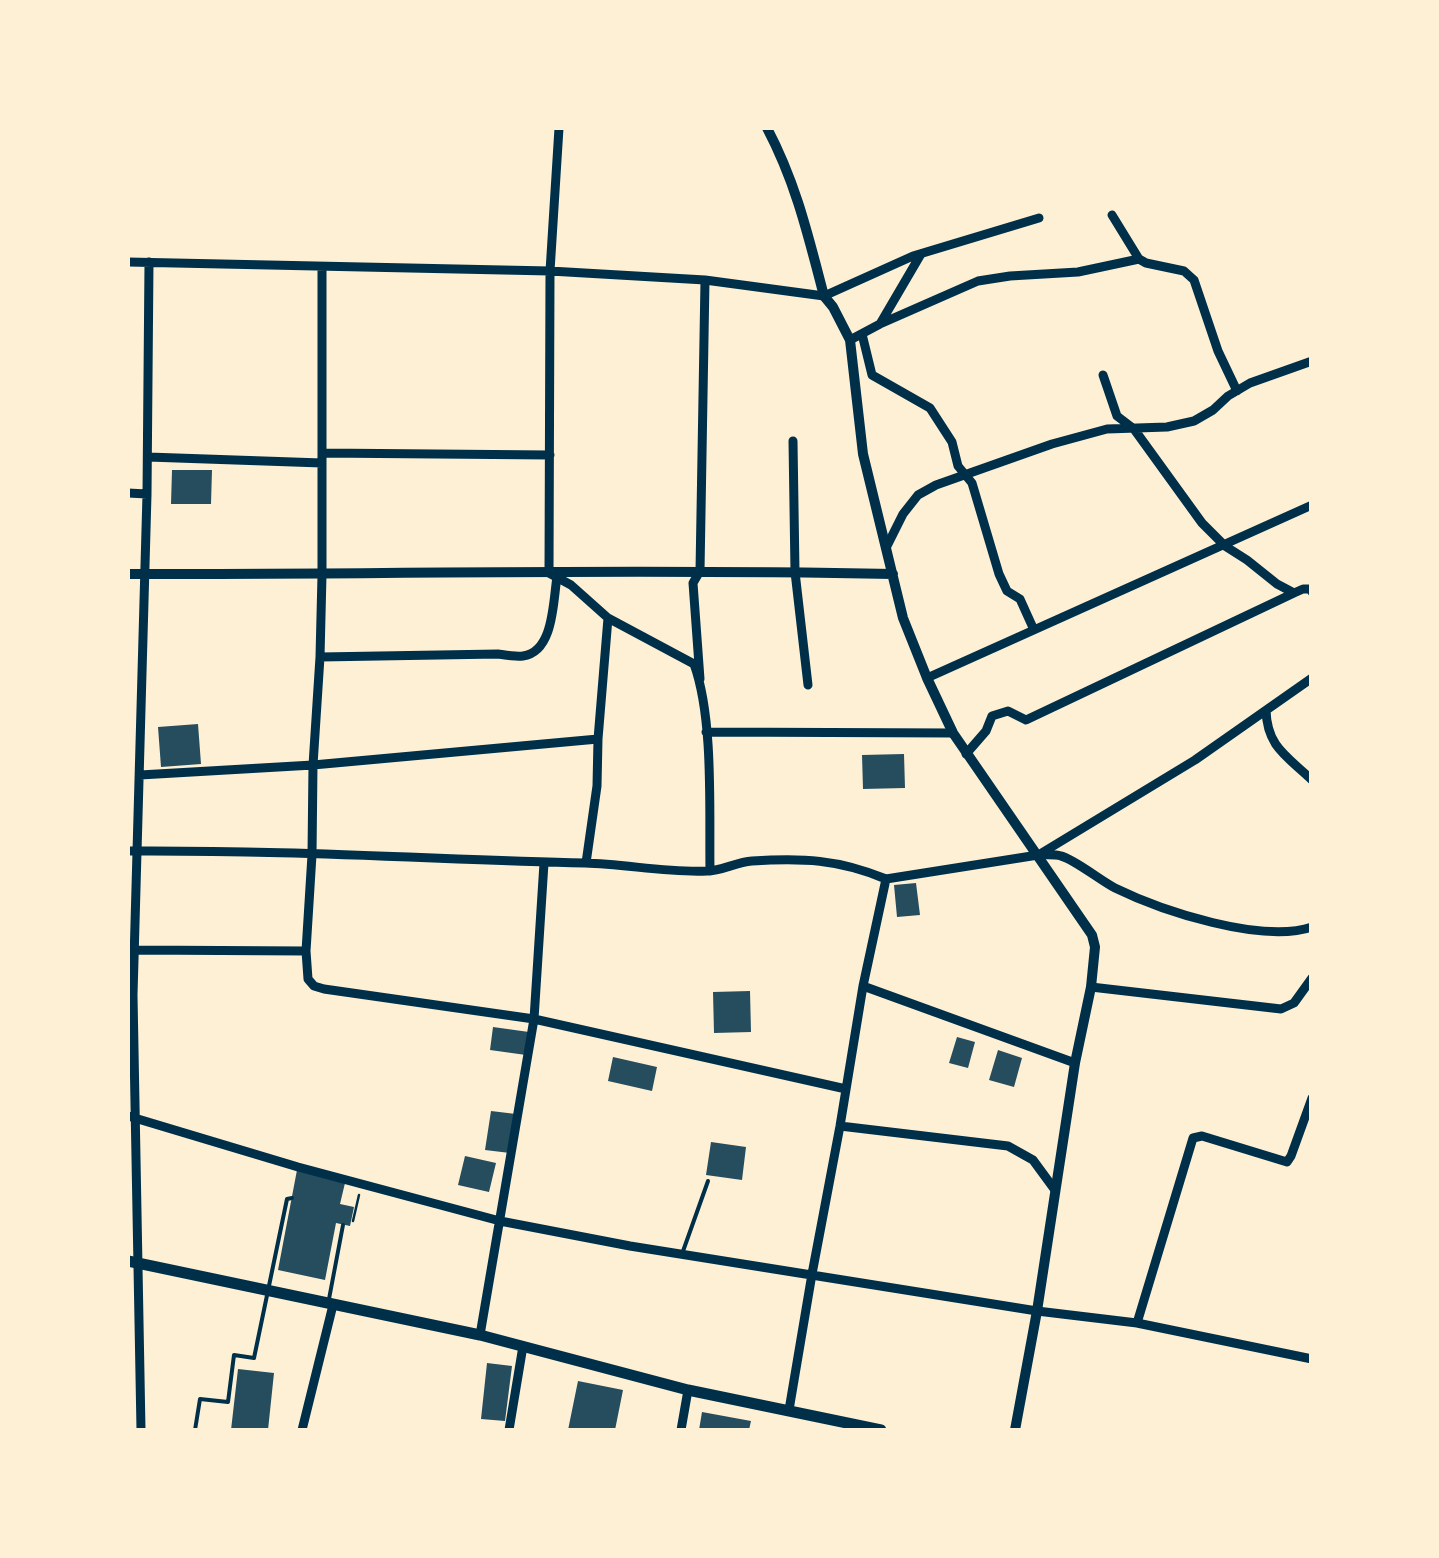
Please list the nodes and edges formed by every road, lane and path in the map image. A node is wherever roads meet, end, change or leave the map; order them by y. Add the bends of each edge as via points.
1 (559, 128) edge
2 (767, 128) edge
3 (1112, 215) dead end
4 (1038, 218) dead end
5 (921, 254) junction
6 (1138, 259) junction
7 (128, 262) edge
8 (148, 262) junction
9 (322, 268) junction
10 (550, 271) junction
11 (705, 280) junction
12 (824, 296) junction
13 (880, 324) junction
14 (862, 334) junction
15 (850, 340) junction
16 (1312, 361) edge
17 (1103, 375) dead end
18 (1237, 391) junction
19 (1134, 429) junction
20 (793, 440) dead end
21 (550, 455) junction
22 (148, 457) junction
23 (322, 458) junction
24 (965, 475) junction
25 (128, 493) edge
26 (147, 494) junction
27 (1312, 505) edge
28 (1225, 546) junction
29 (886, 548) junction
30 (700, 571) junction
31 (796, 572) junction
32 (128, 574) edge
33 (145, 574) junction
34 (893, 574) junction
35 (322, 575) junction
36 (553, 575) junction
37 (1312, 592) edge
38 (1294, 594) junction
39 (608, 618) junction
40 (1034, 630) junction
41 (320, 657) junction
42 (927, 678) junction
43 (1312, 678) edge
44 (700, 679) junction
45 (808, 684) dead end
46 (142, 706) junction
47 (128, 707) edge
48 (1266, 710) junction
49 (706, 732) junction
50 (953, 733) junction
51 (598, 739) junction
52 (966, 754) junction
53 (313, 765) junction
54 (140, 775) junction
55 (1312, 780) edge
56 (132, 851) edge
57 (312, 855) junction
58 (1038, 855) junction
59 (544, 863) junction
60 (586, 863) junction
61 (710, 871) junction
62 (886, 879) junction
63 (1312, 926) edge
64 (134, 950) junction
65 (306, 951) junction
66 (1312, 978) edge
67 (863, 986) junction
68 (1091, 987) junction
69 (130, 995) edge
70 (534, 1018) junction
71 (1075, 1063) junction
72 (846, 1089) junction
73 (1312, 1098) edge
74 (132, 1117) edge
75 (840, 1126) junction
76 (708, 1181) dead end
77 (1055, 1190) junction
78 (292, 1198) dead end
79 (500, 1221) junction
80 (343, 1225) dead end
81 (682, 1254) junction
82 (133, 1262) edge
83 (812, 1274) junction
84 (268, 1291) junction
85 (330, 1305) junction
86 (1036, 1312) junction
87 (1137, 1323) junction
88 (480, 1335) junction
89 (523, 1346) junction
90 (1312, 1359) edge
91 (688, 1390) junction
92 (789, 1410) junction
93 (141, 1430) edge
94 (196, 1430) edge
95 (302, 1430) edge
96 (509, 1430) edge
97 (682, 1430) edge
98 (881, 1430) edge
99 (1014, 1430) edge

1 - 10 street
2 - 12 street via 799,200
3 - 6 street
4 - 5 street
5 - 12 street
5 - 13 street
6 - 13 street via 978,281
6 - 18 street via 1194,280
7 - 8 street
8 - 9 street
8 - 22 street
9 - 10 street
9 - 23 street
10 - 11 street
10 - 21 street
11 - 12 street
11 - 30 street
12 - 15 street
13 - 14 street
14 - 15 street
14 - 24 street via 872,375 930,408
15 - 29 street via 859,431
16 - 18 street
17 - 19 street via 1117,416
18 - 19 street via 1194,421
19 - 24 street via 1106,429
19 - 28 street
20 - 31 street
21 - 23 street
21 - 36 street
22 - 23 street
22 - 26 street
23 - 35 street
24 - 29 street via 918,495
24 - 40 street via 999,574 1007,591 1020,598
25 - 26 street
26 - 33 street
27 - 28 street
28 - 38 street
28 - 40 street
29 - 34 street
30 - 31 street
30 - 36 street
30 - 44 street via 693,583
31 - 34 street
31 - 45 street
32 - 33 street
33 - 35 street
33 - 46 street
34 - 42 street
35 - 36 street
35 - 41 street
36 - 39 street
36 - 41 street via 546,638 524,656
37 - 38 street
38 - 52 street via 1026,720 1008,711 992,716
39 - 44 street via 694,664
39 - 51 street
40 - 42 street
41 - 53 street
42 - 50 street
43 - 48 street
44 - 49 street
46 - 47 street
46 - 54 street
48 - 55 street via 1270,739
48 - 58 street
49 - 50 street
49 - 61 street
50 - 52 street
51 - 53 street
51 - 60 street
52 - 58 street
53 - 54 street
53 - 57 street
54 - 56 street
56 - 57 street
56 - 64 street
57 - 59 street
57 - 65 street
58 - 62 street
58 - 63 street via 1070,859 1140,900 1192,916 1256,931
58 - 68 street via 1092,935
59 - 60 street
59 - 70 street
60 - 61 street
61 - 62 street via 794,858
62 - 67 street
64 - 65 street
64 - 69 street
65 - 70 street via 308,979 324,990
66 - 68 street via 1281,1009
67 - 71 street
67 - 72 street
68 - 71 street
69 - 74 street
70 - 72 street
70 - 79 street
71 - 77 street
72 - 75 street
73 - 87 street via 1287,1162 1194,1138
74 - 79 street
74 - 82 street
75 - 77 street via 1008,1146 1034,1160
75 - 83 street
76 - 81 lane
77 - 86 street
78 - 84 lane via 286,1199
79 - 81 street
79 - 88 street
80 - 85 lane
81 - 83 street
82 - 84 main road
82 - 93 street
83 - 86 street
83 - 92 street
84 - 85 main road
84 - 94 lane via 254,1358 234,1356 228,1402 200,1399
85 - 88 main road
85 - 95 street
86 - 87 street
86 - 99 street
87 - 90 street
88 - 89 main road
89 - 91 main road
89 - 96 street
91 - 92 main road
91 - 97 street
92 - 98 main road

